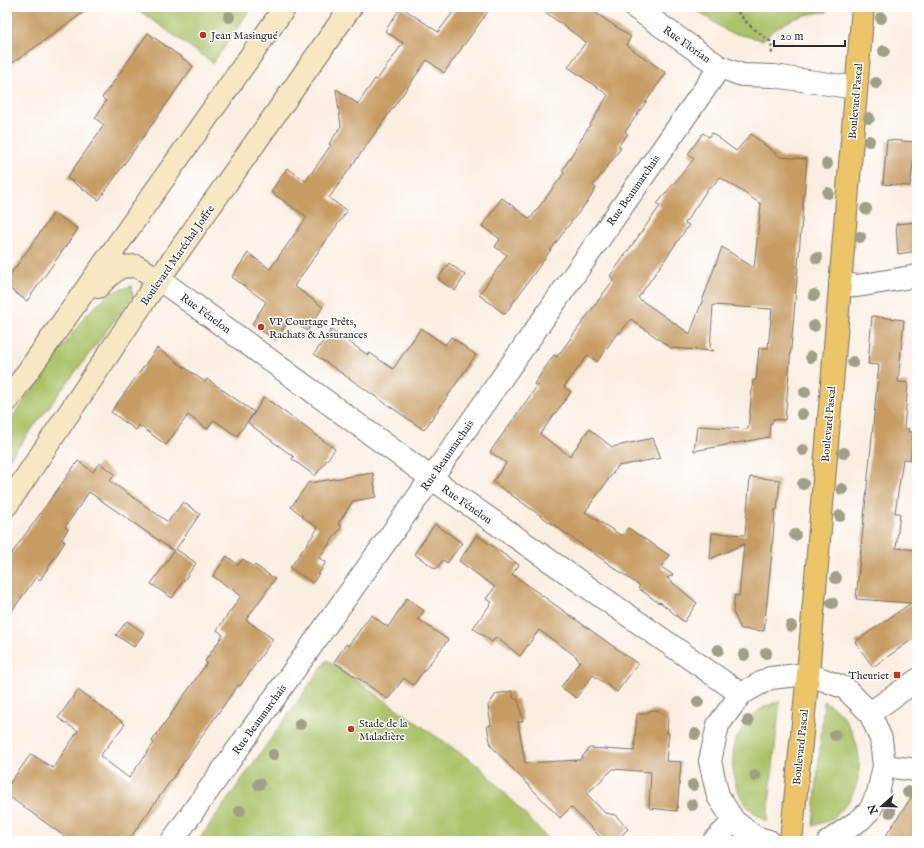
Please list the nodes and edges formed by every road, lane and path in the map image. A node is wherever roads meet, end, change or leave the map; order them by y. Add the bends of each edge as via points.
1 (285, 7) edge
2 (351, 7) edge
3 (634, 7) edge
4 (720, 7) edge
5 (738, 7) edge
6 (863, 7) edge
7 (736, 10) junction
8 (720, 67) junction
9 (774, 76) junction
10 (856, 88) junction
11 (917, 276) edge
12 (159, 279) junction
13 (840, 283) junction
14 (31, 366) junction
15 (7, 401) edge
16 (431, 478) junction
17 (15, 486) edge
18 (7, 505) edge
19 (808, 674) junction
20 (917, 680) edge
21 (741, 694) junction
22 (870, 713) junction
23 (884, 766) junction
24 (917, 770) edge
25 (734, 821) junction
26 (172, 841) edge
27 (714, 841) edge
28 (769, 841) edge
29 (791, 841) edge
30 (829, 841) edge

1 - 14 main road
2 - 12 main road, Boulevard Maréchal Joffre
3 - 8 street, Rue Florian
4 - 7 path
5 - 7 path
6 - 10 main road, Boulevard Pascal
7 - 9 path via 749,25 771,42
8 - 9 street, Rue Florian via 742,75
8 - 16 street, Rue Beaumarchais
9 - 10 street, Rue Florian
10 - 13 main road, Boulevard Pascal
11 - 13 street via 857,286
12 - 14 main road via 136,266 120,267 108,277
12 - 16 street, Rue Fénelon
12 - 17 main road, Boulevard Maréchal Joffre
13 - 19 main road, Boulevard Pascal
14 - 15 main road
16 - 21 street, Rue Fénelon
16 - 26 street, Rue Beaumarchais
17 - 18 main road, Boulevard Maréchal Joffre
19 - 21 street via 770,678
19 - 22 street via 845,688
19 - 29 main road, Boulevard Pascal
20 - 22 street
21 - 25 street via 718,725 710,760 718,796
22 - 23 street via 881,739
23 - 24 street
23 - 30 street via 878,793 870,810 862,819
25 - 27 street
25 - 28 street via 755,837

